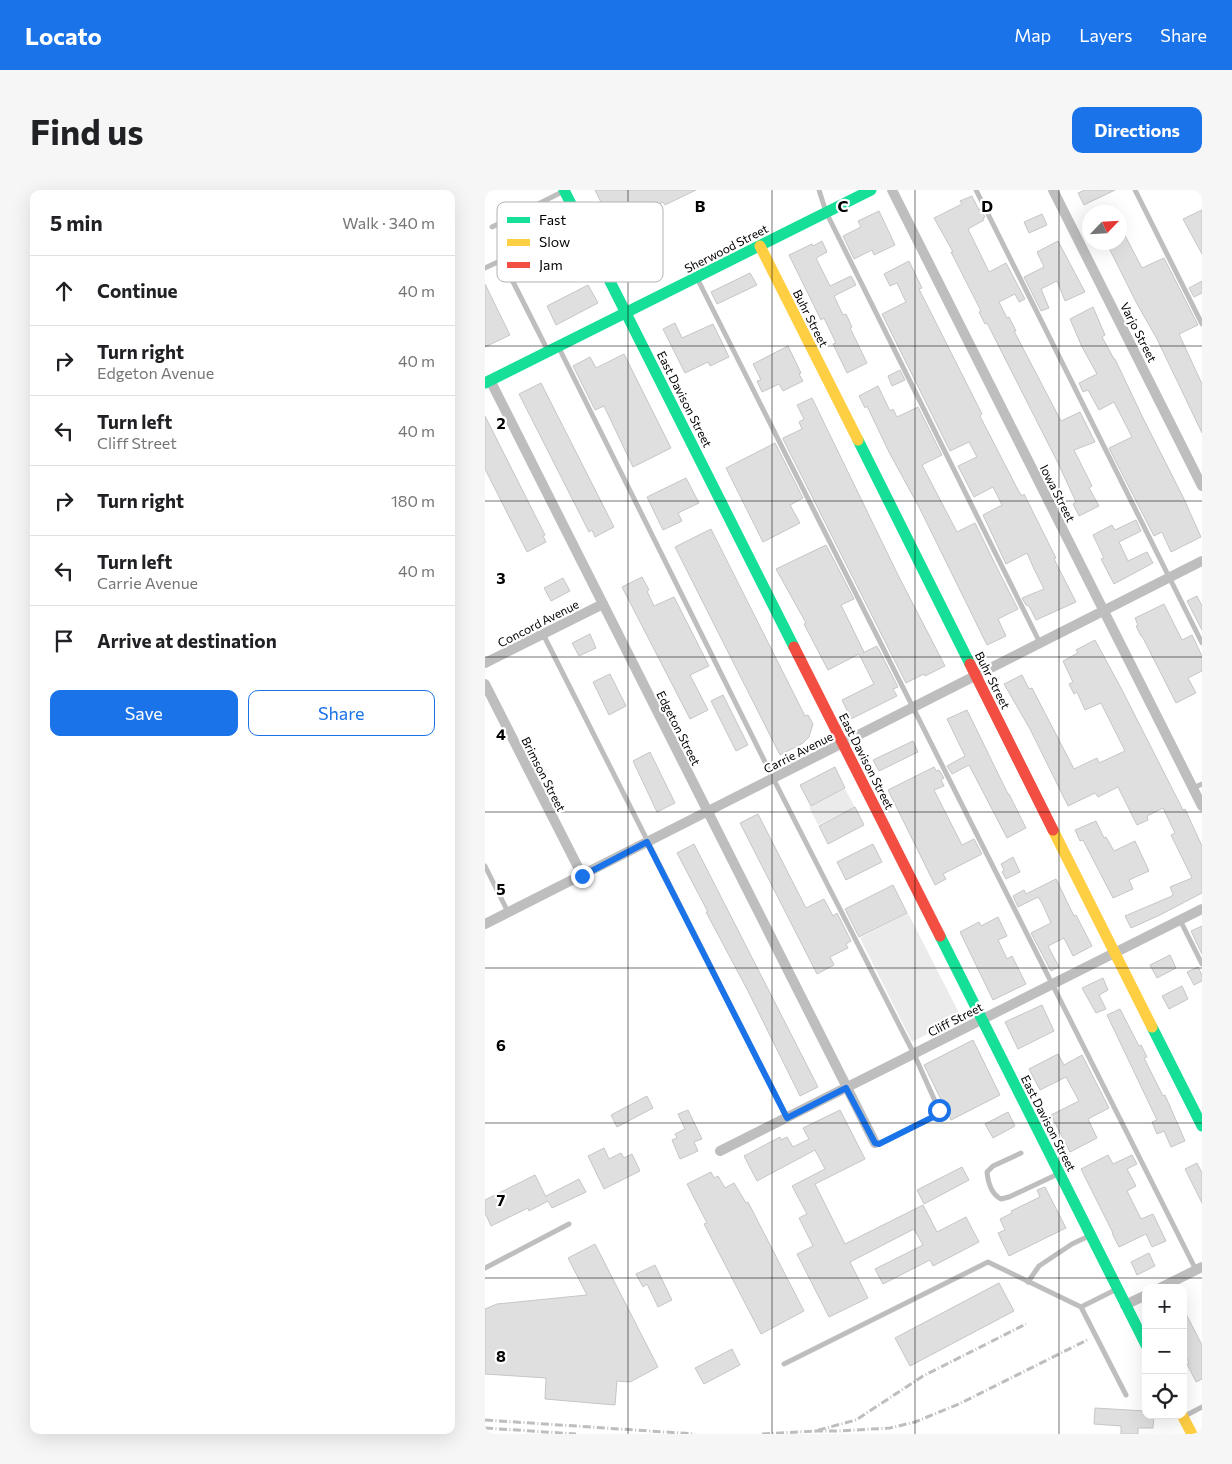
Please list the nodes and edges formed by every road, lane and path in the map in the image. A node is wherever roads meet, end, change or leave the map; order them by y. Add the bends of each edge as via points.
1 (564, 190) edge
2 (819, 190) edge
3 (871, 190) edge
4 (892, 190) edge
5 (976, 190) edge
6 (1053, 190) edge
7 (1135, 190) edge
8 (856, 193) edge
9 (541, 202) edge
10 (570, 202) edge
11 (825, 212) junction
12 (497, 224) edge
13 (492, 227) dead end
14 (760, 246) junction
15 (497, 262) edge
16 (485, 268) edge
17 (697, 278) junction
18 (515, 282) edge
19 (611, 282) edge
20 (626, 312) junction
21 (1202, 324) edge
22 (553, 349) junction
23 (487, 382) edge
24 (1202, 486) edge
25 (1202, 562) edge
26 (1169, 578) junction
27 (603, 604) junction
28 (1104, 611) junction
29 (543, 634) junction
30 (1040, 643) junction
31 (1202, 643) edge
32 (485, 664) edge
33 (975, 676) junction
34 (485, 684) edge
35 (913, 708) junction
36 (843, 743) junction
37 (773, 778) junction
38 (1197, 786) edge
39 (1202, 806) edge
40 (707, 812) junction
41 (647, 842) junction
42 (485, 866) edge
43 (582, 876) junction
44 (1202, 909) edge
45 (508, 912) junction
46 (1180, 920) junction
47 (485, 924) edge
48 (1115, 953) junction
49 (1202, 964) edge
50 (1052, 984) junction
51 (981, 1020) junction
52 (913, 1054) junction
53 (846, 1088) junction
54 (787, 1118) junction
55 (1202, 1126) edge
56 (875, 1143) joint
57 (720, 1151) dead end
58 (1021, 1153) dead end
59 (1059, 1173) junction
60 (569, 1224) dead end
61 (1090, 1235) junction
62 (485, 1268) edge
63 (1199, 1268) edge
64 (1028, 1282) junction
65 (1168, 1284) edge
66 (1117, 1289) junction
67 (1142, 1297) edge
68 (1125, 1305) junction
69 (1081, 1307) junction
70 (1142, 1337) edge
71 (784, 1364) dead end
72 (1126, 1395) dead end
73 (1202, 1407) edge
74 (1187, 1414) edge
75 (1184, 1419) edge
76 (1192, 1434) edge

1 - 9 lane
1 - 10 street, East Davison Street
2 - 11 lane
3 - 8 street, Sherwood Street
4 - 28 street, Iowa Street
5 - 26 lane
6 - 24 street, Varjo Street
7 - 21 lane
8 - 11 street, Sherwood Street
11 - 14 street, Sherwood Street
11 - 30 lane
12 - 13 lane
14 - 17 street, Sherwood Street
14 - 33 street, Buhr Street
15 - 16 lane
17 - 20 street, Sherwood Street
17 - 35 lane
18 - 22 lane
19 - 20 street, East Davison Street
20 - 22 street, Sherwood Street
20 - 36 street, East Davison Street
22 - 23 street, Sherwood Street
22 - 37 lane
23 - 27 street, Edgeton Street
25 - 26 street, Carrie Avenue
26 - 28 street, Carrie Avenue
26 - 31 lane
27 - 29 street, Concord Avenue
27 - 40 street, Edgeton Street
28 - 30 street, Carrie Avenue
28 - 38 street, Iowa Street
29 - 32 street, Concord Avenue
29 - 41 lane
30 - 33 street, Carrie Avenue
33 - 35 street, Carrie Avenue
33 - 48 street, Buhr Street
34 - 43 street, Brimson Street
35 - 36 street, Carrie Avenue
35 - 50 lane
36 - 37 street, Carrie Avenue
36 - 51 street, East Davison Street
37 - 40 street, Carrie Avenue
37 - 52 lane
38 - 39 street, Iowa Street
40 - 41 street, Carrie Avenue
40 - 53 street, Edgeton Street
41 - 43 street, Carrie Avenue
41 - 54 lane
42 - 45 lane
43 - 45 street, Carrie Avenue
44 - 46 street, Cliff Street
45 - 47 street, Carrie Avenue
46 - 48 street, Cliff Street
46 - 49 lane
48 - 50 street, Cliff Street
48 - 55 street, Buhr Street
50 - 51 street, Cliff Street
50 - 63 lane
51 - 52 street, Cliff Street
51 - 59 street, East Davison Street
52 - 53 street, Cliff Street
52 - 56 lane via 939,1110 937,1115 879,1144
53 - 54 street, Cliff Street
53 - 56 street, Edgeton Street
54 - 57 street, Cliff Street
58 - 59 lane via 987,1172 995,1196 1001,1199 1009,1197
59 - 61 street, East Davison Street
60 - 62 lane
61 - 64 lane via 1039,1266
61 - 66 street, East Davison Street
63 - 65 street
64 - 69 lane
64 - 71 lane via 988,1262
66 - 68 street, East Davison Street
66 - 69 lane
67 - 68 street
68 - 70 street, East Davison Street
69 - 72 lane
73 - 74 lane
75 - 76 street

